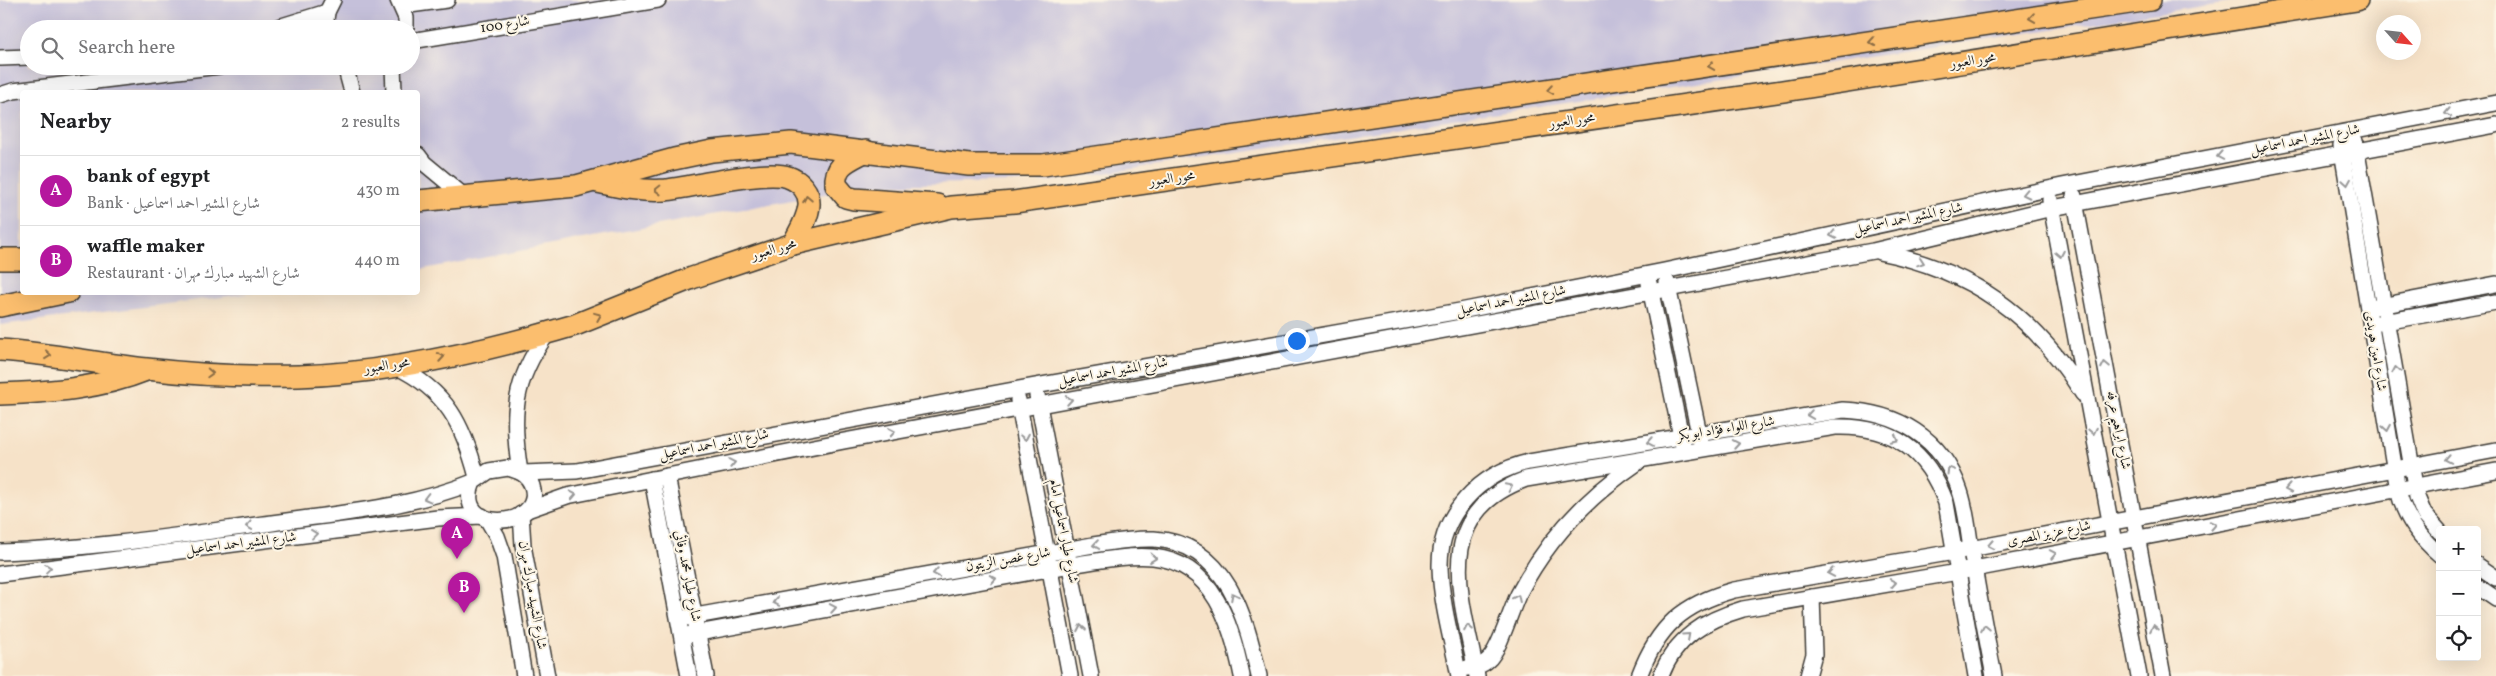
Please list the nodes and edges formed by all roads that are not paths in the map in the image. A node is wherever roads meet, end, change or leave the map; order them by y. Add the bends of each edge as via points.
1 (447, 0) edge
2 (658, 0) edge
3 (2150, 0) edge
4 (2357, 0) edge
5 (400, 3) edge
6 (330, 6) edge
7 (295, 20) edge
8 (327, 20) edge
9 (406, 20) edge
10 (420, 40) edge
11 (20, 57) edge
12 (0, 58) edge
13 (145, 75) edge
14 (347, 75) edge
15 (393, 75) edge
16 (20, 90) edge
17 (22, 90) edge
18 (351, 90) edge
19 (394, 90) edge
20 (0, 95) edge
21 (2496, 103) edge
22 (2496, 125) edge
23 (2346, 132) junction
24 (866, 152) junction
25 (2350, 152) junction
26 (420, 158) edge
27 (598, 182) junction
28 (2072, 184) junction
29 (2048, 189) junction
30 (465, 196) junction
31 (420, 202) edge
32 (2076, 204) junction
33 (951, 207) junction
34 (2052, 208) junction
35 (793, 244) junction
36 (1873, 251) junction
37 (0, 259) edge
38 (20, 259) edge
39 (1664, 271) junction
40 (1648, 274) junction
41 (2496, 284) edge
42 (1668, 290) junction
43 (1652, 293) junction
44 (2445, 294) junction
45 (53, 295) edge
46 (2496, 302) edge
47 (2384, 305) junction
48 (0, 306) edge
49 (2368, 308) junction
50 (2448, 310) junction
51 (2387, 322) junction
52 (2370, 324) junction
53 (546, 334) junction
54 (0, 350) edge
55 (394, 365) junction
56 (148, 369) junction
57 (1035, 386) junction
58 (1016, 389) junction
59 (0, 394) edge
60 (2088, 401) junction
61 (2402, 404) junction
62 (1039, 405) junction
63 (2384, 407) junction
64 (1020, 409) junction
65 (1699, 434) junction
66 (1681, 436) junction
67 (1702, 449) junction
68 (2496, 450) edge
69 (1684, 452) junction
70 (1640, 460) junction
71 (2412, 466) junction
72 (2394, 470) junction
73 (522, 472) junction
74 (2496, 472) edge
75 (667, 476) junction
76 (652, 479) junction
77 (475, 480) junction
78 (2415, 487) junction
79 (2398, 490) junction
80 (348, 512) junction
81 (524, 512) junction
82 (484, 518) junction
83 (2134, 518) junction
84 (2110, 523) junction
85 (2436, 528) edge
86 (350, 530) junction
87 (2138, 538) junction
88 (2114, 543) junction
89 (143, 549) junction
90 (1970, 549) junction
91 (1066, 550) junction
92 (2436, 550) edge
93 (0, 552) edge
94 (1954, 552) junction
95 (1049, 561) junction
96 (1070, 565) junction
97 (2481, 568) edge
98 (1974, 569) junction
99 (1958, 572) junction
100 (0, 574) edge
101 (2496, 578) edge
102 (2481, 589) edge
103 (1812, 597) junction
104 (2496, 599) edge
105 (695, 616) junction
106 (678, 619) junction
107 (1245, 621) junction
108 (1229, 626) junction
109 (698, 633) junction
110 (682, 636) junction
111 (1476, 671) edge
112 (1458, 673) edge
113 (524, 676) edge
114 (546, 676) edge
115 (689, 676) edge
116 (706, 676) edge
117 (1070, 676) edge
118 (1090, 676) edge
119 (1242, 676) edge
120 (1259, 676) edge
121 (1639, 676) edge
122 (1661, 676) edge
123 (1808, 676) edge
124 (1976, 676) edge
125 (1994, 676) edge
126 (2139, 676) edge
127 (2163, 676) edge

1 - 5 street
2 - 10 street, شارع 100
3 -> 24 highway via 1043,165 969,165
4 - 33 highway, محور العبور via 1773,92 1014,202
5 - 9 street
6 - 7 street
6 - 8 street
11 - 12 street
13 - 17 street
14 - 18 street
15 - 19 street
16 - 20 street
21 -> 23 street, شارع المشير احمد اسماعيل
22 - 25 street, شارع المشير احمد اسماعيل
23 - 25 street, شارع امين هويدى
23 -> 28 street, شارع المشير احمد اسماعيل
24 - 27 highway via 791,143 751,146 674,159
24 - 33 highway via 843,163 838,170 836,185 846,197 861,201 904,201
25 - 32 street, شارع المشير احمد اسماعيل
25 - 47 street, شارع امين هويدى
25 -> 49 street, شارع امين هويدى
26 - 30 street
27 - 30 highway
35 -> 27 highway via 807,216 809,204 803,187 788,177 760,176 665,190 642,190
28 - 29 street, شارع المشير احمد اسماعيل
28 - 32 street, شارع ابراهيم عرفه
29 - 34 street, شارع ابراهيم عرفه
29 -> 39 street, شارع المشير احمد اسماعيل
30 - 31 highway
32 - 34 street, شارع المشير احمد اسماعيل
83 -> 32 street, شارع ابراهيم عرفه
33 - 35 highway, محور العبور
34 - 36 street, شارع المشير احمد اسماعيل
34 -> 60 street, شارع ابراهيم عرفه
53 -> 35 highway, محور العبور via 735,262
36 - 42 street, شارع المشير احمد اسماعيل
36 -> 60 street via 1915,259 1975,285 2002,303 2052,349
37 - 38 highway
39 - 40 street, شارع المشير احمد اسماعيل
39 - 42 street
40 - 43 street
40 - 57 street, شارع المشير احمد اسماعيل via 1460,311
41 - 44 street
42 - 43 street, شارع المشير احمد اسماعيل
42 - 65 street
62 -> 43 street, شارع المشير احمد اسماعيل
43 - 66 street
44 - 47 street
44 - 50 street
45 - 48 highway
46 - 50 street
47 - 49 street
47 - 51 street, شارع امين هويدى
49 - 52 street, شارع امين هويدى
50 - 51 street
51 - 52 street
61 -> 51 street, شارع امين هويدى
52 - 63 street, شارع امين هويدى
55 -> 53 highway, محور العبور
53 - 73 street via 527,364 517,396 515,438
54 -> 56 highway, محور العبور
56 -> 55 highway, محور العبور via 299,376
55 - 77 street via 424,382 448,406 465,436
56 - 59 highway via 99,386 56,392
57 - 58 street, شارع المشير احمد اسماعيل
57 - 62 street, شارع طيار اسماعيل امام
58 - 64 street, شارع طيار اسماعيل امام
58 - 73 street, شارع المشير احمد اسماعيل via 577,471
60 -> 84 street, شارع ابراهيم عرفه
61 - 63 street
61 - 71 street, شارع امين هويدى
62 - 64 street, شارع المشير احمد اسماعيل
62 - 91 street, شارع طيار اسماعيل امام
63 -> 72 street, شارع امين هويدى
75 -> 64 street, شارع المشير احمد اسماعيل
64 -> 95 street, شارع طيار اسماعيل امام
65 - 66 street, شارع اللواء فؤاد ابو بكر
65 - 67 street
90 -> 65 street, شارع اللواء فؤاد ابو بكر via 1960,492 1945,462 1925,438 1887,416 1843,410
66 - 69 street
66 -> 112 street, شارع اللواء فؤاد ابو بكر via 1516,465 1490,477 1467,496 1452,517 1443,540 1440,566
67 - 69 street, شارع اللواء فؤاد ابو بكر
67 -> 94 street, شارع اللواء فؤاد ابو بكر via 1835,427 1877,430 1914,450 1939,483 1946,503
68 -> 71 street, شارع عزيز المصرى
69 - 70 street, شارع اللواء فؤاد ابو بكر
111 -> 70 street via 1491,656 1518,595 1545,550 1598,492
111 -> 70 street, شارع اللواء فؤاد ابو بكر via 1457,571 1462,542 1479,509 1493,496 1526,479
71 - 72 street, شارع عزيز المصرى
71 - 78 street, شارع امين هويدى
72 - 79 street, شارع امين هويدى
72 -> 83 street, شارع عزيز المصرى
73 - 77 street via 495,469
73 - 81 street via 533,491
74 - 78 street, شارع عزيز المصرى
75 - 76 street, شارع المشير احمد اسماعيل
75 - 105 street, شارع طيار محمد وفائي
81 -> 76 street, شارع المشير احمد اسماعيل via 557,498
76 - 106 street, شارع طيار محمد وفائي
77 -> 80 street, شارع المشير احمد اسماعيل via 425,499
77 - 82 street via 470,501
78 - 79 street, شارع عزيز المصرى
78 - 85 street, شارع امين هويدى via 2424,514
87 -> 79 street, شارع عزيز المصرى
79 - 92 street, شارع امين هويدى via 2411,522
80 - 86 street
80 -> 89 street, شارع المشير احمد اسماعيل
81 - 82 street via 508,520
81 - 114 street, شارع الشهيد مبارك مهران via 522,545
82 - 86 street, شارع المشير احمد اسماعيل via 453,517
82 - 113 street, شارع الشهيد مبارك مهران via 502,551
83 - 84 street, شارع عزيز المصرى
83 - 87 street, شارع ابراهيم عرفه
84 - 88 street, شارع ابراهيم عرفه
84 -> 90 street, شارع عزيز المصرى
89 -> 86 street, شارع المشير احمد اسماعيل
87 - 88 street, شارع عزيز المصرى
127 -> 87 street, شارع ابراهيم عرفه
98 -> 88 street, شارع عزيز المصرى
88 - 126 street, شارع ابراهيم عرفه
89 - 93 street, شارع المشير احمد اسماعيل
100 -> 89 street, شارع المشير احمد اسماعيل
90 - 94 street, شارع عزيز المصرى
90 - 98 street, شارع اللواء فؤاد ابو بكر
91 - 95 street, شارع غصن الزيتون
91 - 96 street, شارع طيار اسماعيل امام
107 -> 91 street, شارع غصن الزيتون via 1226,580 1212,564 1195,551 1176,543 1134,539
94 - 99 street, شارع اللواء فؤاد ابو بكر
94 -> 121 street, شارع عزيز المصرى via 1734,590 1708,598 1684,611 1664,630 1648,652
95 - 96 street, شارع غصن الزيتون
95 -> 105 street, شارع غصن الزيتون
109 -> 95 street, شارع غصن الزيتون
95 - 117 street, شارع طيار اسماعيل امام
96 -> 108 street, شارع غصن الزيتون via 1125,557 1172,561 1202,580 1223,609
118 -> 96 street, شارع طيار اسماعيل امام
97 - 101 street
98 - 99 street, شارع عزيز المصرى
125 -> 98 street, شارع اللواء فؤاد ابو بكر
103 -> 99 street, شارع عزيز المصرى
99 - 124 street, شارع اللواء فؤاد ابو بكر
102 - 104 street
122 -> 103 street, شارع عزيز المصرى via 1679,643 1697,627 1743,609
103 - 123 street via 1814,654
105 - 106 street, شارع غصن الزيتون
105 - 109 street, شارع طيار محمد وفائي
106 - 110 street, شارع طيار محمد وفائي
107 - 108 street
107 - 120 street, شارع غصن الزيتون
108 - 119 street, شارع غصن الزيتون
109 - 110 street, شارع غصن الزيتون
109 - 116 street, شارع طيار محمد وفائي
110 - 115 street, شارع طيار محمد وفائي
111 - 112 street

